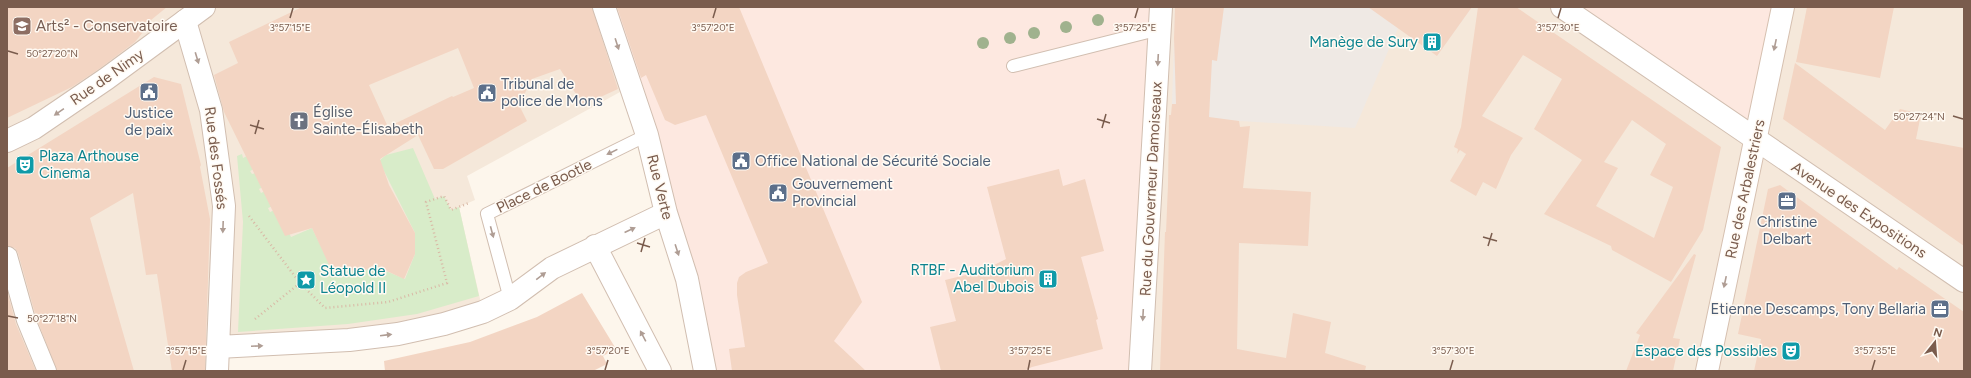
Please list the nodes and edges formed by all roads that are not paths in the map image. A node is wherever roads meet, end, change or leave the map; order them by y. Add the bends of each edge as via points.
1 (204, 7) edge
2 (604, 7) edge
3 (1161, 7) edge
4 (1562, 7) edge
5 (1783, 7) edge
6 (185, 21) junction
7 (1160, 29) junction
8 (1013, 66) dead end
9 (647, 135) junction
10 (1755, 139) junction
11 (7, 141) edge
12 (666, 213) junction
13 (595, 246) junction
14 (8, 256) dead end
15 (1964, 282) edge
16 (510, 299) junction
17 (218, 347) junction
18 (47, 371) edge
19 (217, 371) edge
20 (660, 371) edge
21 (705, 371) edge
22 (1140, 371) edge
23 (1707, 371) edge

1 - 6 street, Rue de Nimy
2 -> 9 street, Rue Verte
3 - 7 street, Rue du Gouverneur Damoiseaux
4 - 10 street, Avenue des Expositions
5 -> 10 street, Rue des Arbalestriers
6 -> 11 street, Rue de Nimy via 34,128
6 -> 17 street, Rue des Fossés via 211,110 224,206
7 - 8 lane
7 -> 22 street, Rue du Gouverneur Damoiseaux
9 - 12 street, Rue Verte
9 -> 16 lane, Place de Bootle via 487,214
10 - 15 street, Avenue des Expositions
10 -> 23 street, Rue des Arbalestriers
13 -> 12 street
12 -> 21 street, Rue Verte via 687,279
16 -> 13 street via 552,268
20 -> 13 street
14 - 18 street via 26,320
17 -> 16 street via 349,340 398,334 483,312
17 - 19 street, Rue des Fossés

